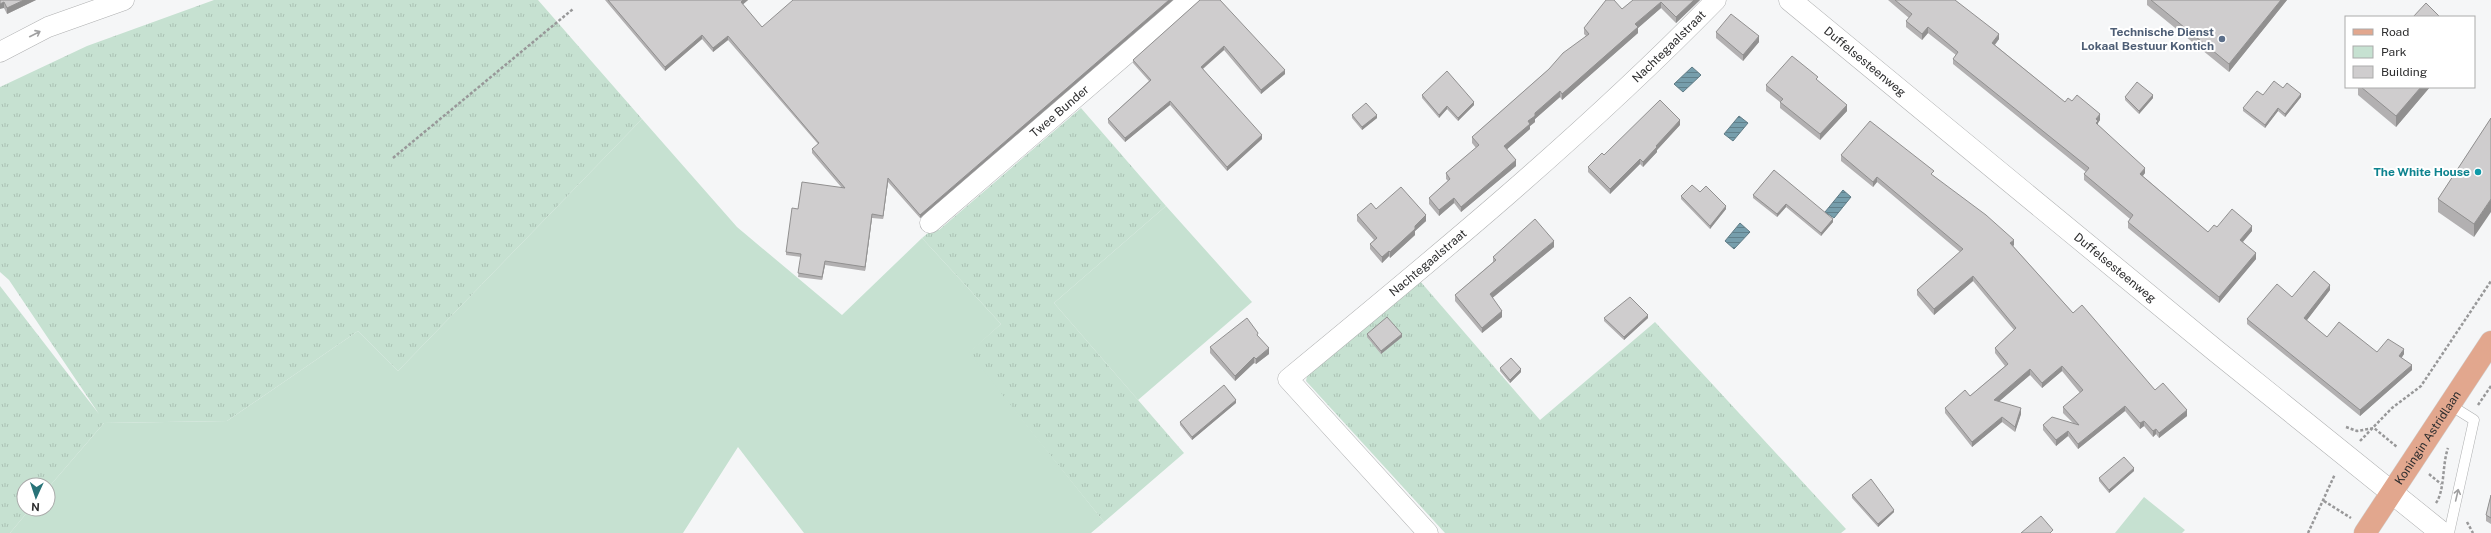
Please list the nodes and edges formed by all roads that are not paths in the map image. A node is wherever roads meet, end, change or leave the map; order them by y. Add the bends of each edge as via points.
1 (124, 0) edge
2 (1189, 0) edge
3 (1716, 0) edge
4 (1790, 0) edge
5 (0, 52) edge
6 (930, 223) dead end
7 (2491, 342) edge
8 (2450, 405) junction
9 (2393, 492) junction
10 (1428, 533) edge
11 (2365, 533) edge
12 (2442, 533) edge
13 (2449, 533) edge

5 -> 1 street via 48,27
2 - 6 street, Twee Bunder
3 - 10 street, Nachtegaalstraat via 1555,154 1288,379
4 - 9 street, Duffelsesteenweg via 2216,351
7 - 8 main road, Koningin Astridlaan
8 - 9 main road, Koningin Astridlaan
13 -> 8 lane via 2474,420
9 - 11 main road, Koningin Astridlaan
9 - 12 street, Duffelsesteenweg

